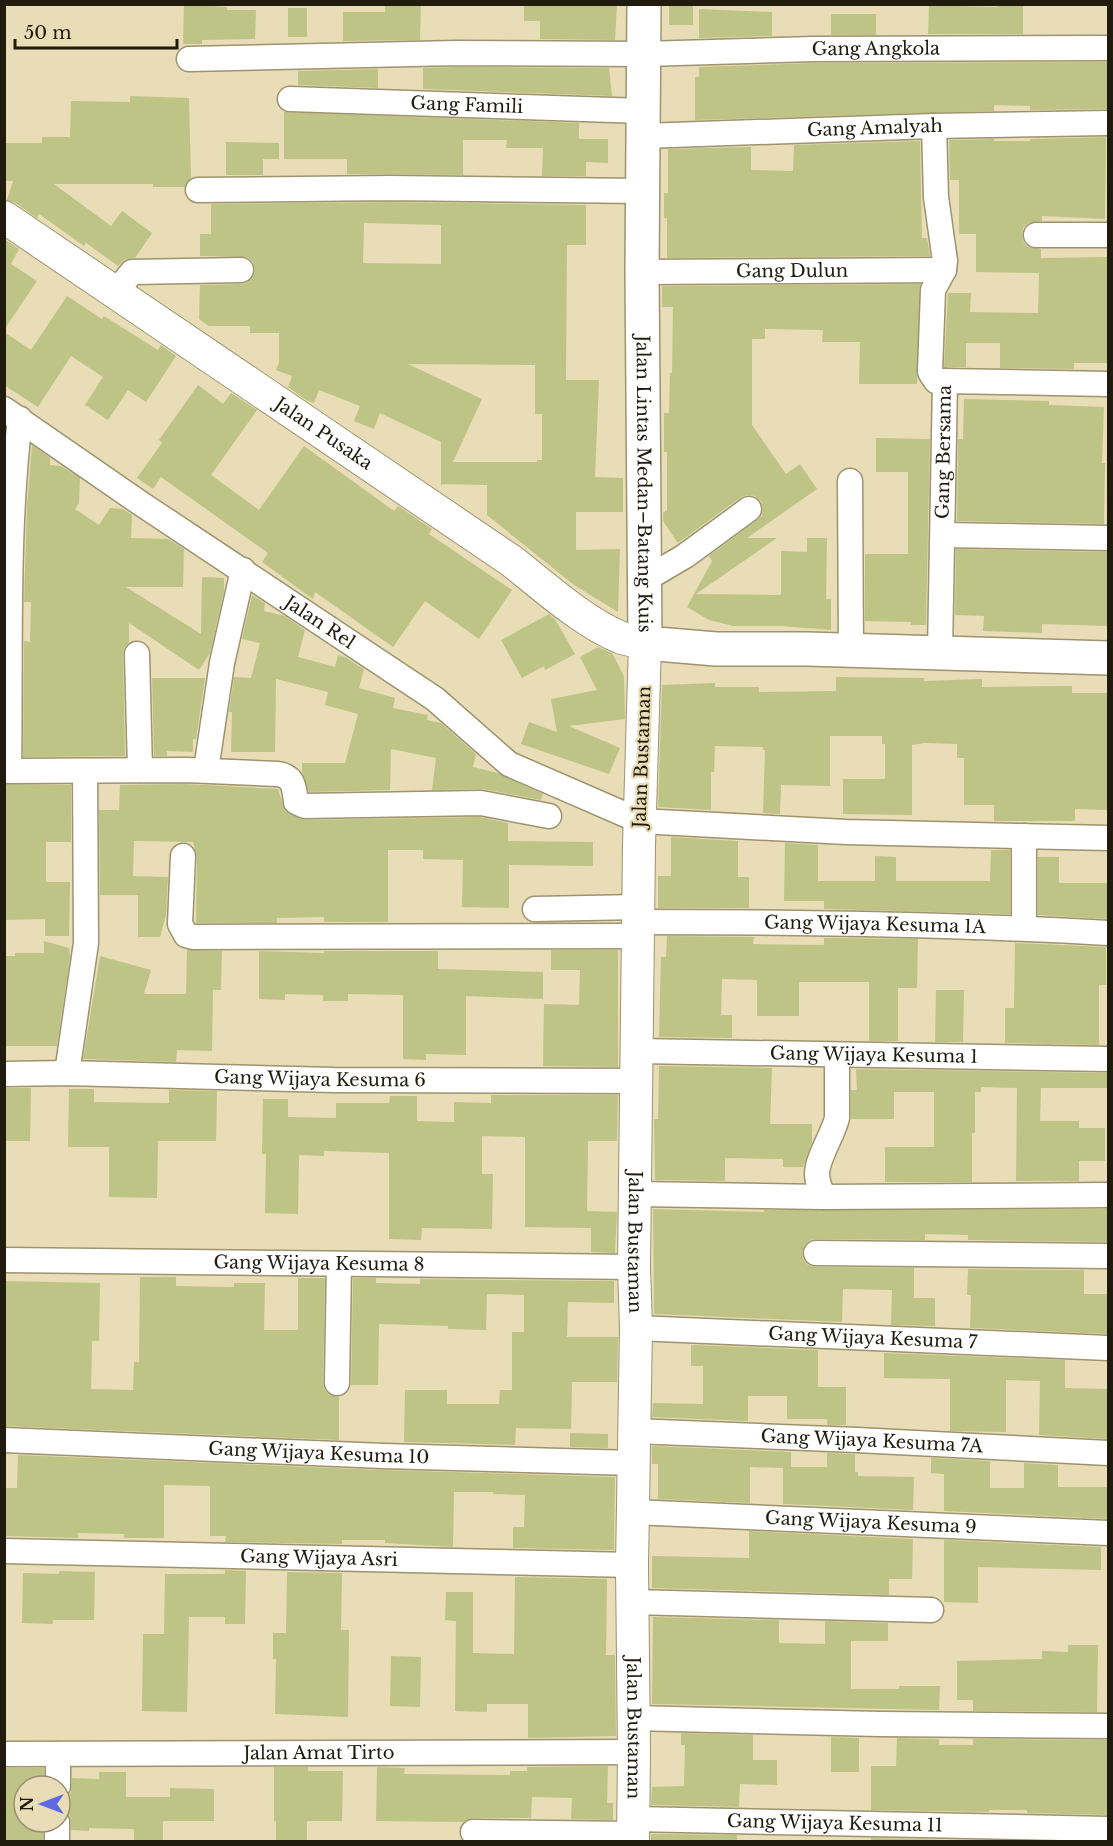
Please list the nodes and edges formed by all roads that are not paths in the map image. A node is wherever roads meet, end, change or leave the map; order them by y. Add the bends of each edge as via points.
1 (644, 4) edge
2 (1108, 48) edge
3 (644, 54) junction
4 (189, 59) dead end
5 (290, 99) dead end
6 (1108, 123) edge
7 (643, 124) junction
8 (934, 126) junction
9 (198, 190) dead end
10 (643, 191) junction
11 (4, 217) edge
12 (1036, 235) dead end
13 (1108, 235) edge
14 (241, 270) dead end
15 (944, 270) junction
16 (642, 272) junction
17 (116, 293) junction
18 (945, 381) junction
19 (1108, 384) edge
20 (12, 414) edge
21 (850, 481) dead end
22 (749, 509) dead end
23 (943, 535) junction
24 (1108, 538) edge
25 (243, 570) junction
26 (644, 580) junction
27 (645, 644) junction
28 (851, 650) junction
29 (940, 652) junction
30 (137, 654) dead end
31 (1108, 658) edge
32 (140, 770) junction
33 (206, 770) junction
34 (7, 771) edge
35 (85, 771) junction
36 (549, 816) dead end
37 (640, 822) junction
38 (1024, 836) junction
39 (1108, 838) edge
40 (183, 856) dead end
41 (536, 909) dead end
42 (639, 922) junction
43 (1024, 928) junction
44 (1108, 933) edge
45 (837, 1055) junction
46 (1108, 1059) edge
47 (638, 1066) junction
48 (67, 1073) junction
49 (4, 1074) edge
50 (636, 1194) junction
51 (1108, 1195) edge
52 (824, 1197) junction
53 (816, 1253) dead end
54 (1108, 1256) edge
55 (4, 1260) edge
56 (339, 1264) junction
57 (634, 1267) junction
58 (636, 1328) junction
59 (1108, 1348) edge
60 (337, 1383) dead end
61 (634, 1431) junction
62 (4, 1440) edge
63 (1108, 1453) edge
64 (634, 1462) junction
65 (633, 1512) junction
66 (1108, 1533) edge
67 (4, 1551) edge
68 (632, 1565) junction
69 (633, 1602) junction
70 (931, 1610) dead end
71 (633, 1718) junction
72 (1108, 1726) edge
73 (634, 1752) junction
74 (4, 1754) edge
75 (58, 1754) junction
76 (58, 1774) edge
77 (1108, 1828) edge
78 (473, 1832) dead end
79 (634, 1832) edge

1 - 3 highway, Jalan Lintas Medan–Batang Kuis
2 - 3 street, Gang Angkola via 814,48
3 - 4 street, Gang Angkola via 456,53
3 - 7 highway, Jalan Lintas Medan–Batang Kuis
5 - 7 street, Gang Famili
6 - 8 street, Gang Amalyah
7 - 8 street, Gang Amalyah
7 - 10 highway, Jalan Lintas Medan–Batang Kuis
8 - 15 street
9 - 10 street
10 - 16 highway, Jalan Lintas Medan–Batang Kuis
11 - 17 main road, Jalan Pusaka
12 - 13 street
14 - 17 street via 132,272
15 - 16 street, Gang Dulun
15 - 18 street via 933,290 930,372 936,381
16 - 26 highway, Jalan Lintas Medan–Batang Kuis
17 - 27 main road, Jalan Pusaka via 513,562 592,621
18 - 19 street, Gang Bersama
18 - 23 street, Gang Bersama
20 - 25 street, Jalan Rel
20 - 34 street
21 - 28 street
22 - 26 street via 685,556
23 - 24 street
23 - 29 street, Gang Bersama
25 - 33 street via 222,663
25 - 37 street, Jalan Rel via 435,699 509,764
26 - 27 highway, Jalan Lintas Medan–Batang Kuis
27 - 28 highway, Jalan Lintas Medan–Batang Kuis
27 - 37 main road, Jalan Bustaman
28 - 29 highway, Jalan Lintas Medan–Batang Kuis
29 - 31 highway, Jalan Lintas Medan–Batang Kuis
30 - 32 street
32 - 33 street
32 - 35 street
33 - 36 street via 284,775 292,781 296,802 305,806 481,803
34 - 35 street
35 - 48 street via 86,943
37 - 38 street
37 - 42 main road, Jalan Bustaman
38 - 39 street
38 - 43 street
40 - 42 street via 180,924 186,935 193,937
41 - 42 street
42 - 43 street, Gang Wijaya Kesuma 1A
42 - 47 main road, Jalan Bustaman
43 - 44 street, Gang Wijaya Kesuma 1A
45 - 46 street, Gang Wijaya Kesuma 1
45 - 47 street, Gang Wijaya Kesuma 1
45 - 52 street via 837,1118 817,1168
47 - 48 street, Gang Wijaya Kesuma 6 via 333,1080
47 - 50 main road, Jalan Bustaman
48 - 49 street, Gang Wijaya Kesuma 6
50 - 52 street
50 - 57 main road, Jalan Bustaman
51 - 52 street
53 - 54 street
55 - 56 street, Gang Wijaya Kesuma 8
56 - 57 street, Gang Wijaya Kesuma 8
56 - 60 street
57 - 58 main road, Jalan Bustaman
58 - 59 street, Gang Wijaya Kesuma 7
58 - 61 main road, Jalan Bustaman
61 - 63 street, Gang Wijaya Kesuma 7A
61 - 64 main road, Jalan Bustaman
62 - 64 street, Gang Wijaya Kesuma 10
64 - 65 main road, Jalan Bustaman
65 - 66 street, Gang Wijaya Kesuma 9
65 - 68 main road, Jalan Bustaman
67 - 68 street, Gang Wijaya Asri
68 - 69 main road, Jalan Bustaman
69 - 70 street
69 - 71 main road, Jalan Bustaman
71 - 72 street
71 - 73 main road, Jalan Bustaman
73 - 75 street, Jalan Amat Tirto
73 - 79 main road, Jalan Bustaman
74 - 75 street, Jalan Amat Tirto
75 - 76 street
77 - 79 street, Gang Wijaya Kesuma 11
78 - 79 street, Gang Wijaya Kesuma 11

